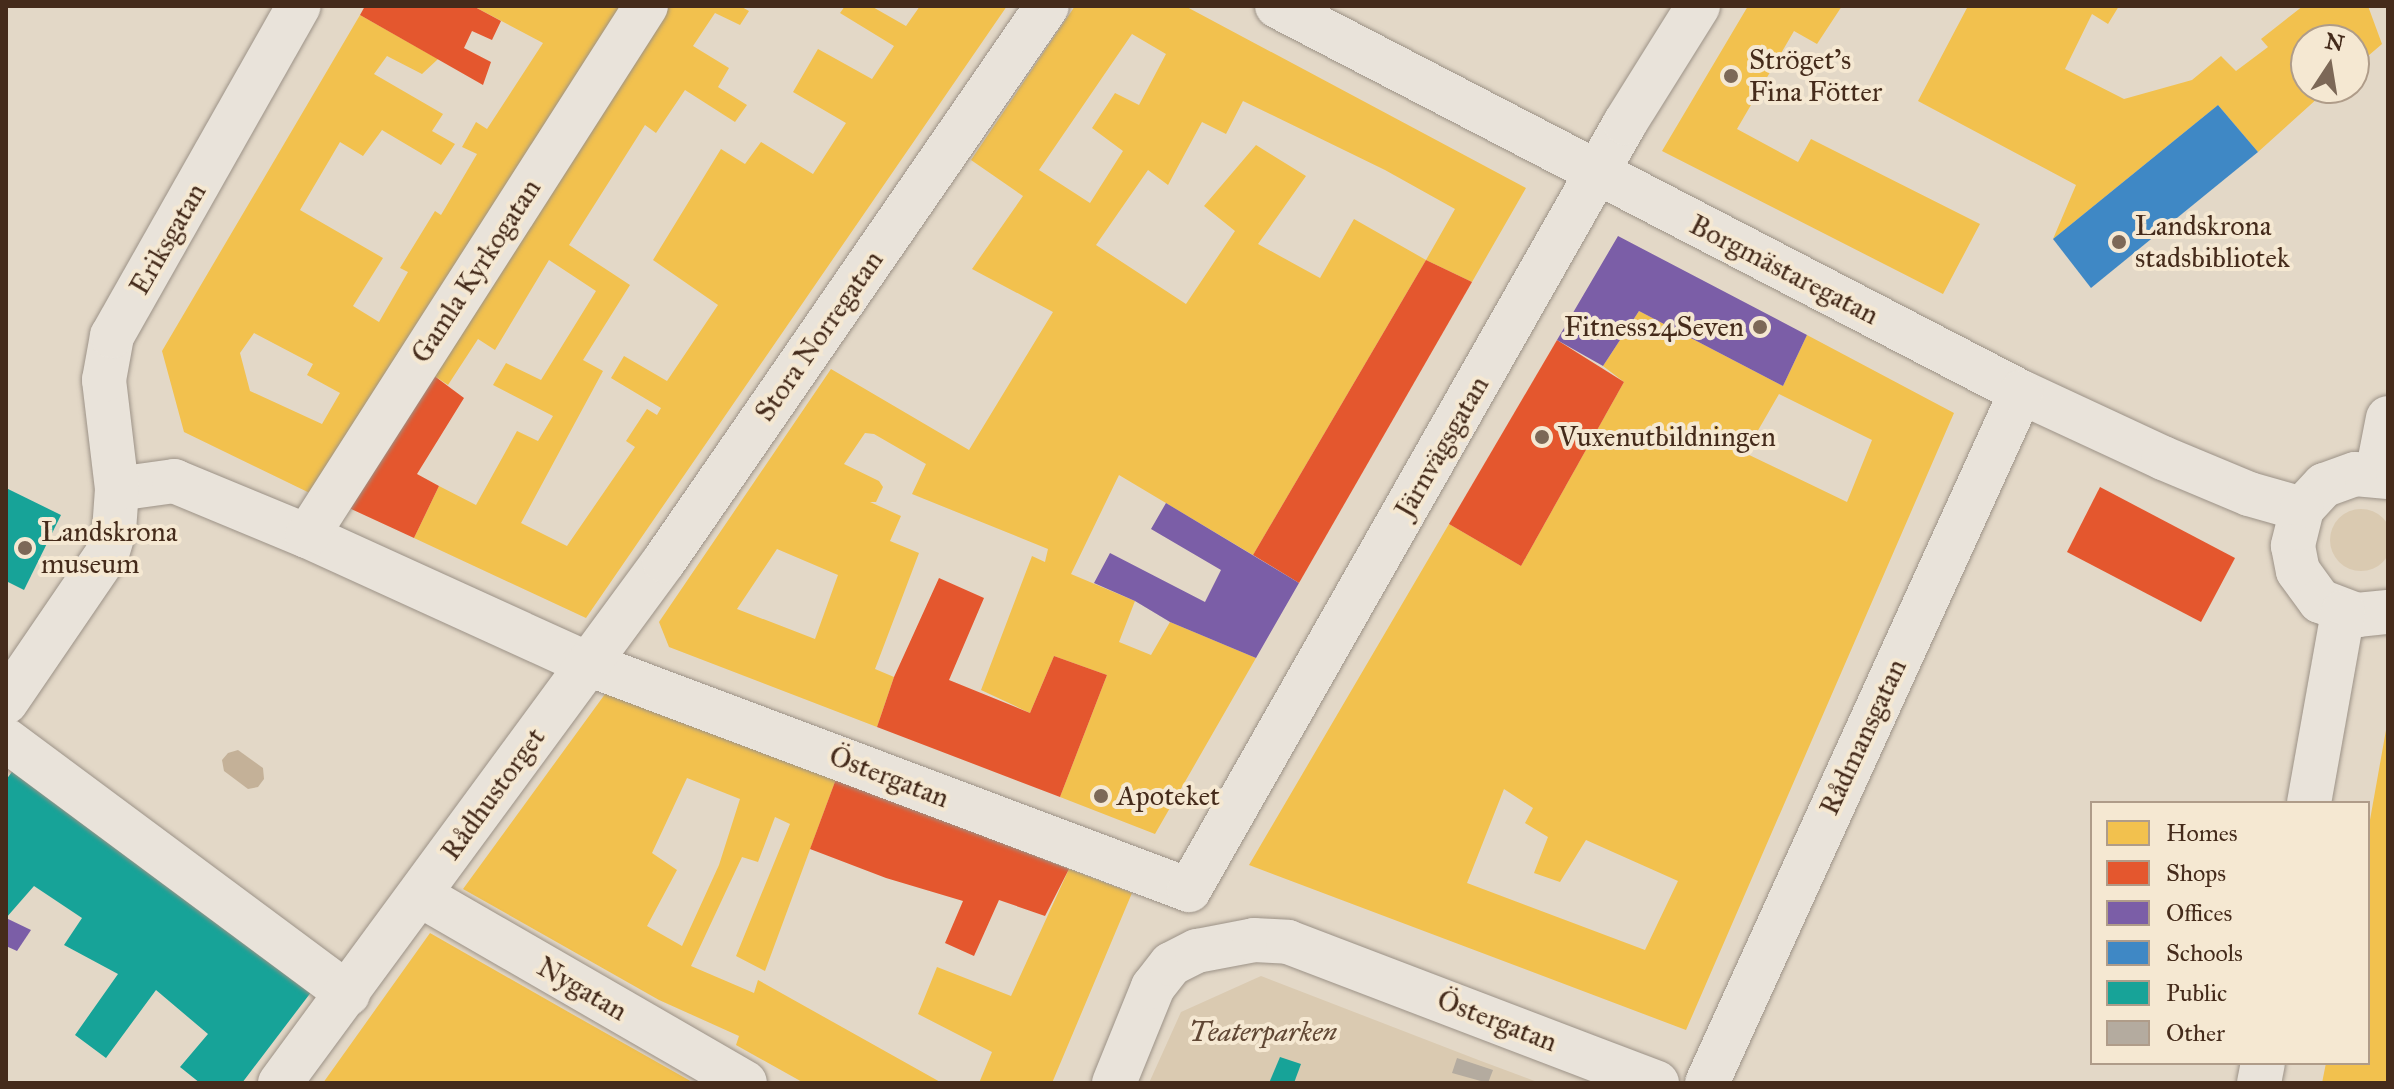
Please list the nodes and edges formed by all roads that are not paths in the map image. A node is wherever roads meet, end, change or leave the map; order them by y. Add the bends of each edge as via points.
1 (299, 6) edge
2 (646, 6) edge
3 (1047, 6) edge
4 (1277, 6) edge
5 (1698, 6) edge
6 (1598, 174) junction
7 (2021, 392) junction
8 (2388, 418) edge
9 (2382, 476) edge
10 (117, 489) junction
11 (2302, 509) junction
12 (307, 536) junction
13 (2343, 612) junction
14 (2388, 612) edge
15 (588, 664) junction
16 (12, 680) edge
17 (6, 740) edge
18 (2309, 801) edge
19 (1189, 890) joint
20 (420, 895) junction
21 (348, 994) junction
22 (280, 1083) edge
23 (745, 1083) edge
24 (1114, 1083) edge
25 (1657, 1083) edge
26 (1707, 1083) edge

1 - 10 street, Eriksgatan via 112,336 104,380
2 - 12 street, Gamla Kyrkogatan
3 - 15 street, Stora Norregatan
4 - 6 street, Borgmästaregatan
5 - 6 street, Järnvägsgatan
6 - 7 street, Borgmästaregatan
6 - 19 street, Järnvägsgatan
7 - 11 street, Borgmästaregatan via 2249,494
7 - 26 street, Rådmansgatan
8 - 9 street
9 - 11 street via 2355,474 2334,480
10 - 12 street via 174,481
10 - 16 street, Eriksgatan via 107,554
11 - 13 street via 2293,546 2298,571 2311,592
12 - 15 street
13 - 14 street
13 - 18 street
15 - 19 street, Östergatan
15 - 20 street, Rådhustorget
17 - 21 street
20 - 21 street, Rådhustorget
20 - 23 street, Nygatan
21 - 22 street, Rådhustorget
24 - 25 street, Östergatan via 1153,987 1171,964 1197,951 1254,940 1288,942

